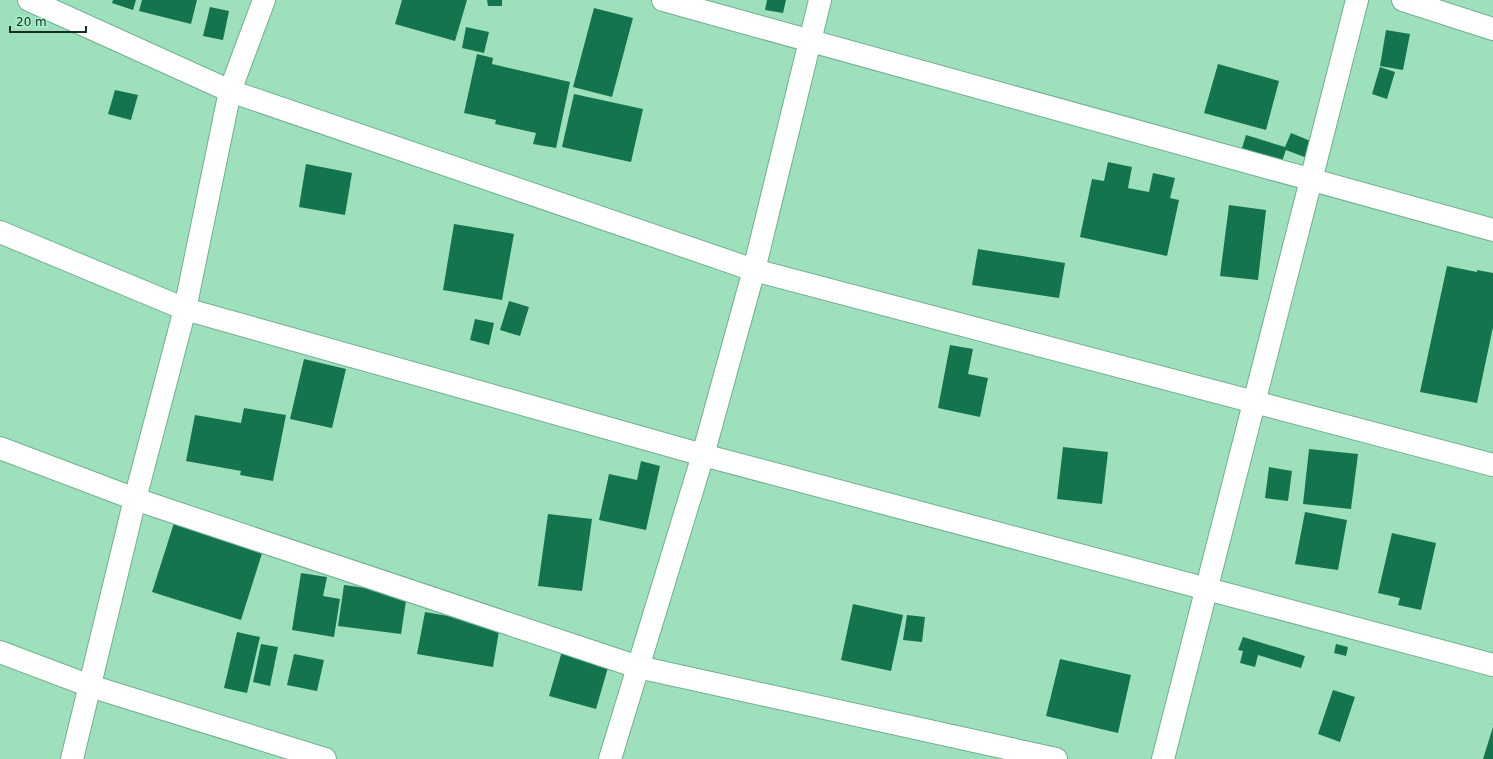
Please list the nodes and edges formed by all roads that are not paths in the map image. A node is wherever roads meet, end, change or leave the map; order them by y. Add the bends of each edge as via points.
1 (29, 0) edge
2 (264, 0) edge
3 (662, 0) edge
4 (820, 0) edge
5 (1357, 0) edge
6 (1403, 0) edge
7 (1493, 28) edge
8 (810, 41) junction
9 (230, 91) junction
10 (1311, 179) junction
11 (1493, 230) edge
12 (0, 232) edge
13 (754, 270) junction
14 (185, 309) junction
15 (1254, 403) junction
16 (0, 448) edge
17 (703, 455) junction
18 (1493, 466) edge
19 (135, 499) junction
20 (1207, 589) junction
21 (0, 652) edge
22 (1493, 665) edge
23 (638, 667) junction
24 (90, 686) junction
25 (72, 759) edge
26 (325, 759) edge
27 (610, 759) edge
28 (1056, 759) edge
29 (1163, 759) edge

1 - 9 street
2 - 9 street
3 - 8 street
4 - 8 street
5 - 10 street
6 - 7 street
8 - 10 street
8 - 13 street
9 - 13 street
9 - 14 street
10 - 11 street
10 - 15 street
12 - 14 street
13 - 15 street
13 - 17 street
14 - 17 street
14 - 19 street
15 - 18 street
15 - 20 street
16 - 19 street
17 - 20 street
17 - 23 street
19 - 23 street
19 - 24 street
20 - 22 street
20 - 29 street
21 - 24 street
23 - 27 street
23 - 28 street
24 - 25 street
24 - 26 street

